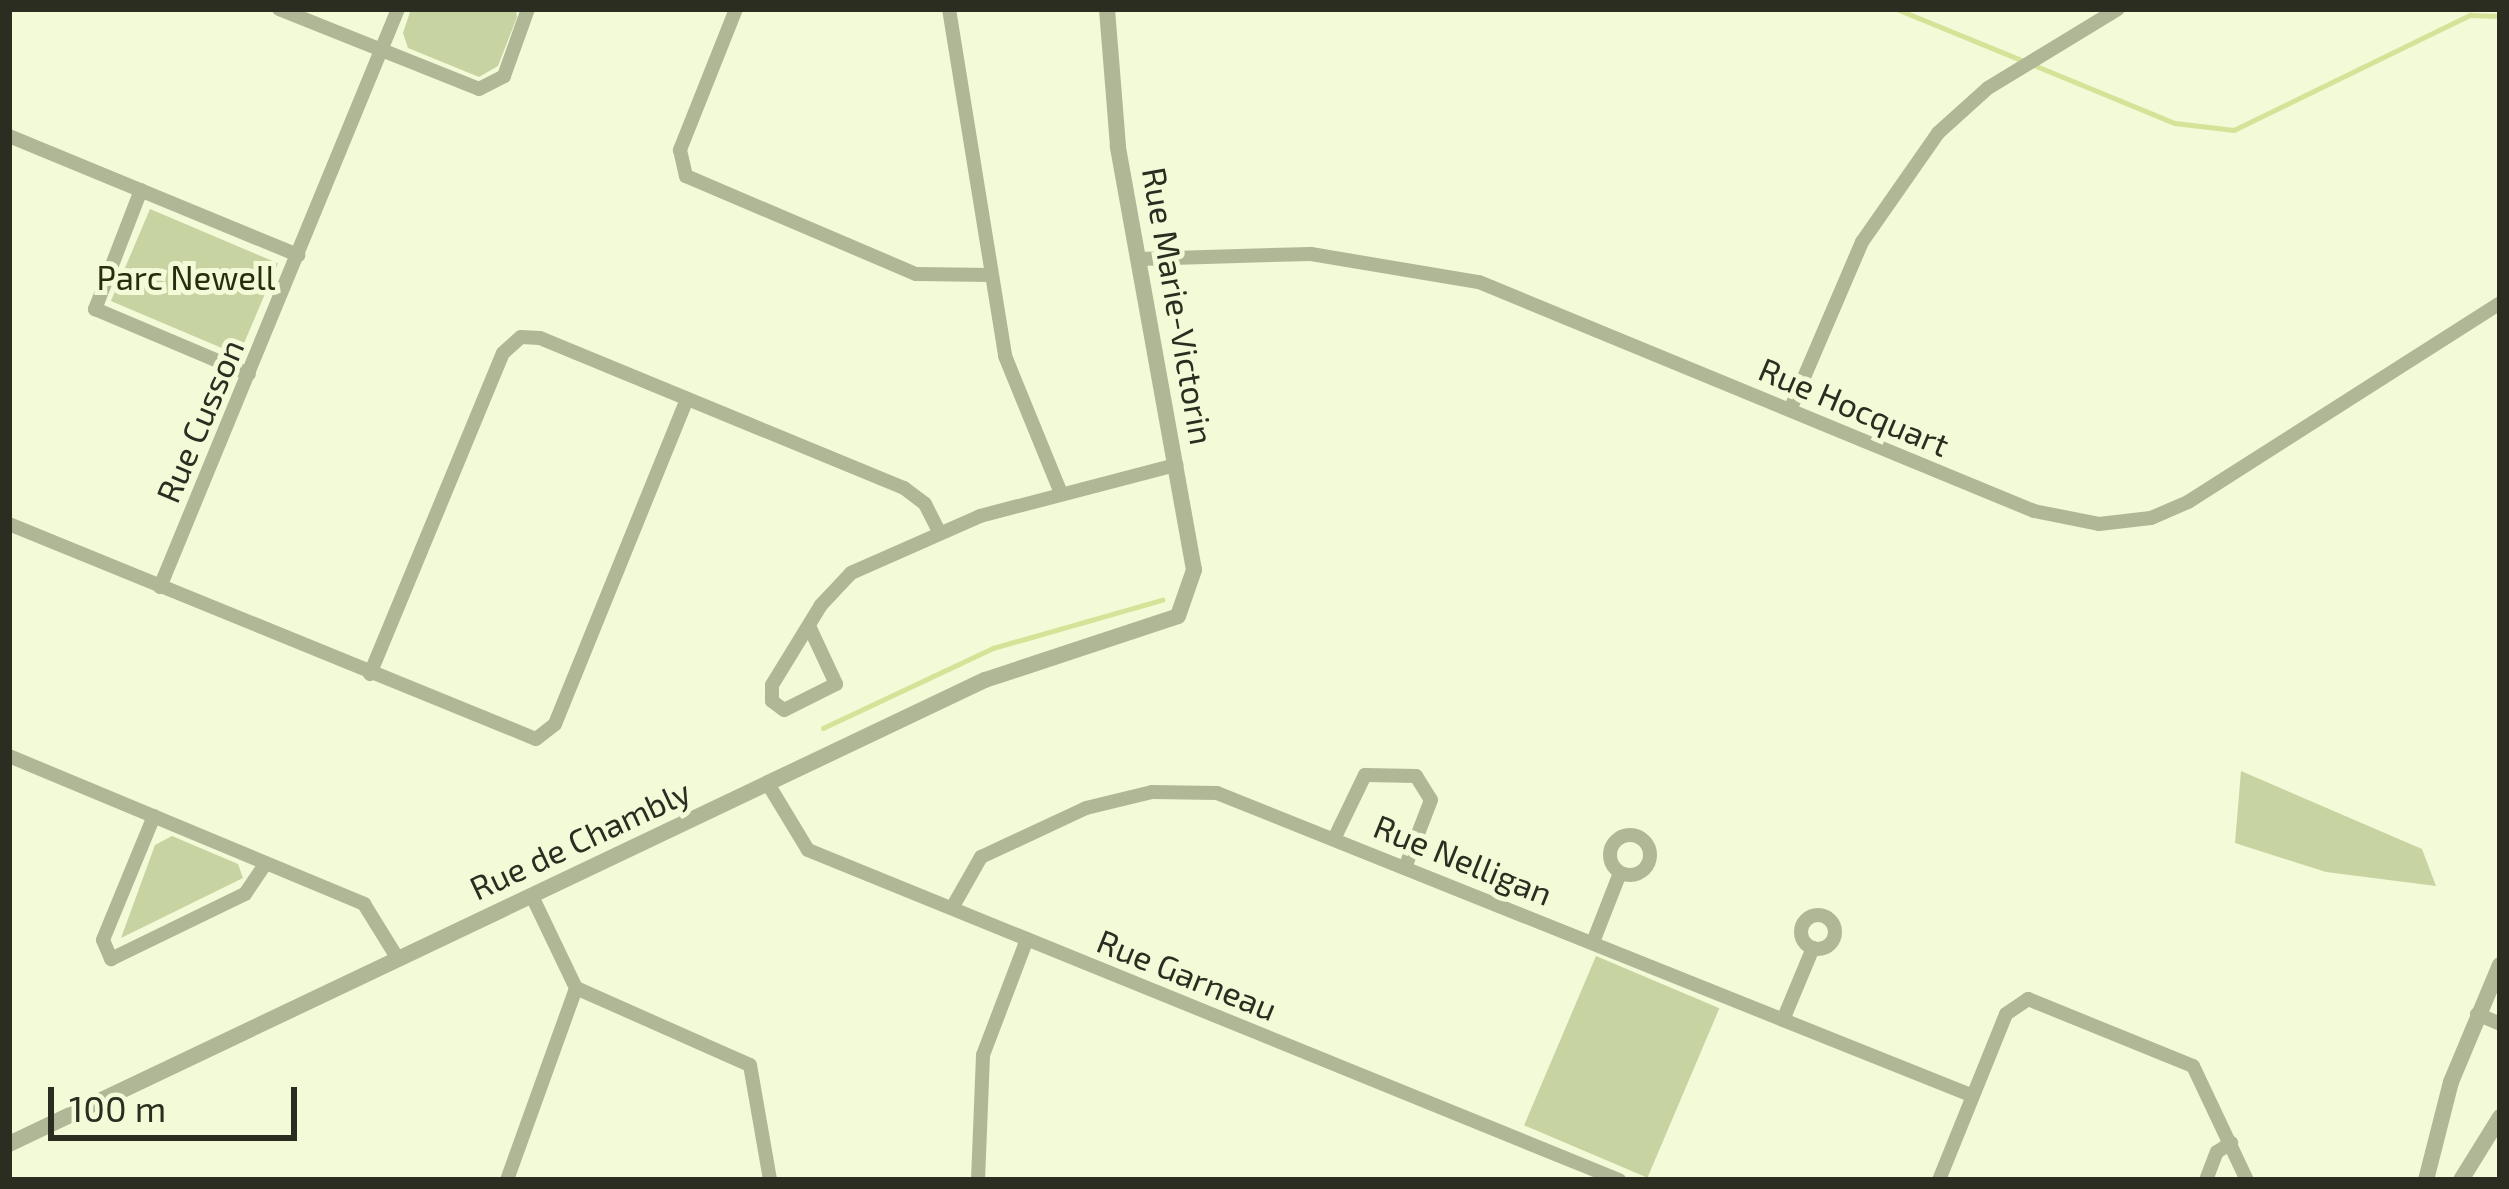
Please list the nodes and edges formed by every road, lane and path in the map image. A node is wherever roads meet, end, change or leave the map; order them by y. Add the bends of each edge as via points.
1 (279, 9) edge
2 (398, 9) edge
3 (528, 9) edge
4 (736, 9) edge
5 (949, 9) edge
6 (1107, 9) edge
7 (2118, 9) edge
8 (380, 50) junction
9 (9, 136) edge
10 (141, 190) junction
11 (298, 255) junction
12 (1139, 259) junction
13 (991, 275) junction
14 (2500, 303) edge
15 (249, 374) junction
16 (687, 398) junction
17 (1790, 410) junction
18 (1176, 465) junction
19 (1060, 491) junction
20 (9, 524) edge
21 (938, 532) junction
22 (160, 587) junction
23 (1183, 611) joint
24 (809, 626) junction
25 (370, 674) junction
26 (9, 756) edge
27 (768, 784) junction
28 (154, 816) junction
29 (1335, 837) junction
30 (266, 863) junction
31 (1406, 865) junction
32 (1620, 873) dead end
33 (532, 896) junction
34 (952, 908) junction
35 (1027, 939) junction
36 (1593, 942) junction
37 (1813, 948) dead end
38 (398, 959) junction
39 (2500, 965) edge
40 (576, 988) junction
41 (2477, 1014) junction
42 (1784, 1020) junction
43 (2500, 1024) edge
44 (1972, 1096) junction
45 (2500, 1117) edge
46 (2231, 1143) junction
47 (9, 1144) edge
48 (1581, 1173) edge
49 (508, 1180) edge
50 (770, 1180) edge
51 (978, 1180) edge
52 (1619, 1180) edge
53 (1939, 1180) edge
54 (2206, 1180) edge
55 (2247, 1180) edge
56 (2426, 1180) edge
57 (2461, 1180) edge

1 - 8 street
2 - 8 street, Rue Cusson
3 - 8 street via 506,71 489,87
4 - 13 street via 680,149 686,176 916,274
5 - 13 street
6 - 12 street, Rue Marie-Victorin via 1111,98
7 - 17 street via 1988,88 1938,134 1862,242
8 - 11 street, Rue Cusson
9 - 10 street
10 - 11 street
10 - 15 street via 95,309
11 - 15 street, Rue Cusson
12 - 17 street, Rue Hocquart via 1312,254 1450,275
12 - 18 street, Rue Marie-Victorin
13 - 19 street via 1007,364
14 - 17 street, Rue Hocquart via 2188,502 2126,523 2047,515
15 - 22 street, Rue Cusson
16 - 21 street via 911,491
16 - 25 street via 536,336 512,341
16 - 25 street via 549,732 522,737
18 - 19 street
18 - 23 street, Rue Marie-Victorin via 1194,570
19 - 21 street
20 - 22 street
21 - 24 street via 851,573
22 - 25 street
23 - 27 street, Rue de Chambly via 1160,627 985,680
24 - 24 street via 771,689 784,710 836,684
26 - 28 street
27 - 33 street, Rue de Chambly
27 - 34 street, Rue Garneau via 803,847
28 - 30 street
28 - 30 street via 103,940 111,958 245,894
29 - 31 street, Rue Nelligan
29 - 31 street via 1362,777 1416,776 1431,800
29 - 34 street, Rue Nelligan via 1230,796 1138,794 1085,808 981,857
30 - 38 street via 369,907
31 - 36 street, Rue Nelligan
32 - 36 street
33 - 38 street, Rue de Chambly
33 - 40 street
34 - 35 street, Rue Garneau
35 - 48 street, Rue Garneau
35 - 51 street via 982,1055
36 - 42 street, Rue Nelligan
37 - 42 street
38 - 47 street, Rue de Chambly
39 - 41 street
40 - 49 street
40 - 50 street via 750,1065
41 - 43 street
41 - 56 street
42 - 44 street, Rue Nelligan
44 - 46 street via 2008,1010 2033,999 2193,1066
44 - 53 street
45 - 57 street
46 - 54 street via 2217,1152
46 - 55 street
48 - 52 street, Rue Garneau

